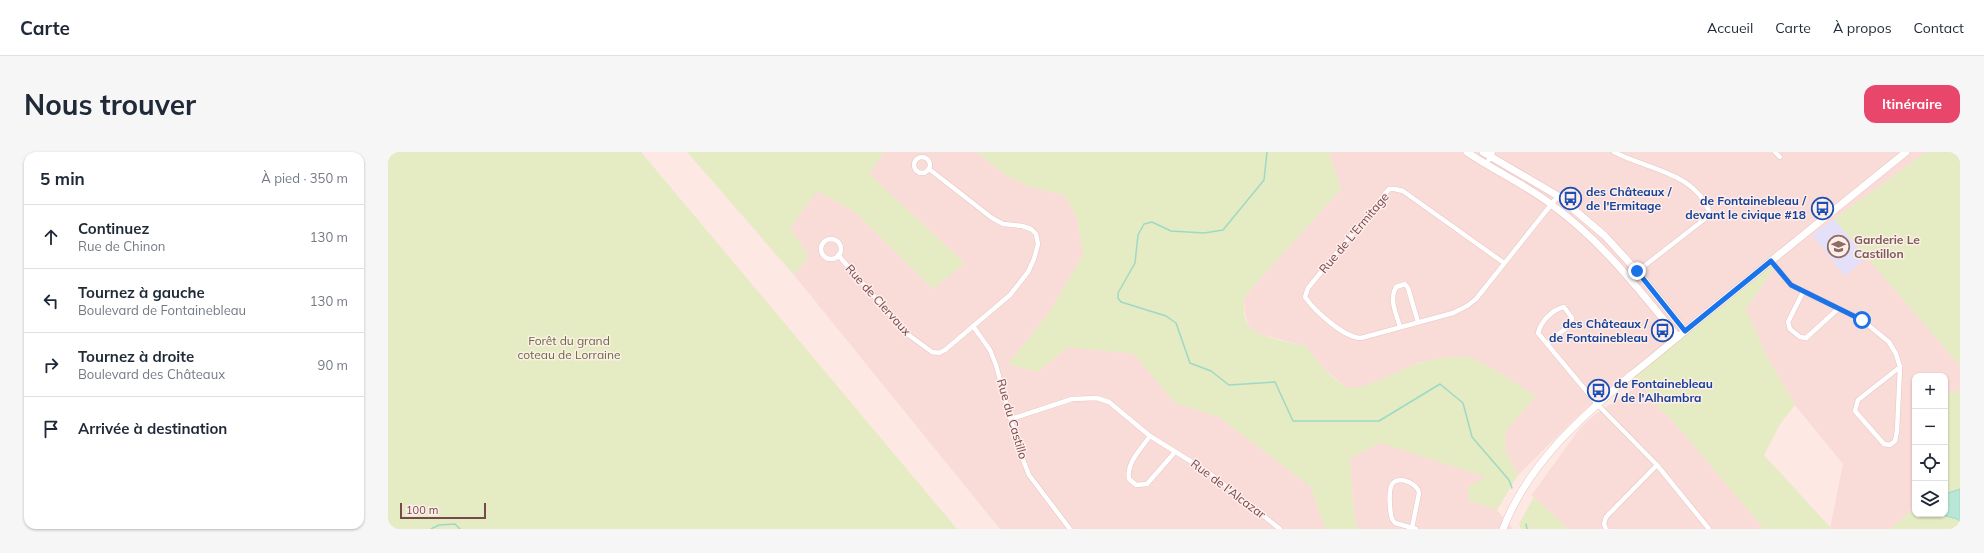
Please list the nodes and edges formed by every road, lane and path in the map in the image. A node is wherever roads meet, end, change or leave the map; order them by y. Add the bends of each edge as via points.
1 (1467, 152) edge
2 (1483, 152) edge
3 (1614, 152) edge
4 (1775, 152) edge
5 (1906, 152) edge
6 (1492, 154) edge
7 (1780, 157) dead end
8 (1486, 165) junction
9 (929, 169) dead end
10 (1558, 196) junction
11 (1552, 204) junction
12 (838, 256) junction
13 (1771, 261) junction
14 (1504, 263) junction
15 (1637, 271) junction
16 (1630, 278) junction
17 (1803, 292) junction
18 (1839, 308) junction
19 (1418, 322) junction
20 (973, 326) junction
21 (1400, 327) junction
22 (1685, 331) junction
23 (1678, 337) junction
24 (1547, 344) junction
25 (1900, 367) junction
26 (1597, 404) junction
27 (1011, 419) junction
28 (1150, 436) junction
29 (1175, 452) junction
30 (1656, 465) junction
31 (1414, 528) edge
32 (1070, 529) edge
33 (1280, 529) edge
34 (1503, 529) edge
35 (1606, 529) edge
36 (1708, 529) edge

1 - 8 street
2 - 6 street
3 - 15 street via 1682,180 1694,188 1709,211 1706,218
4 - 7 street
5 - 13 street
6 - 8 street
6 - 10 street
8 - 11 street
9 - 20 street, Rue de Clervaux via 992,218 1003,224 1022,226 1036,234 1038,244 1028,272 1010,295
10 - 11 street, Rue de L'Ermitage
10 - 15 street via 1605,236
11 - 14 street, Rue de L'Ermitage
11 - 16 street via 1594,240
12 - 12 street, Rue de Clervaux via 830,259 824,256 824,242 830,239 839,243 841,250
12 - 20 street, Rue de Clervaux via 906,333 932,352 939,353 945,350
13 - 17 street via 1791,285
13 - 22 street
14 - 19 street, Rue de L'Ermitage via 1476,299 1467,306 1453,313
14 - 21 street, Rue de L'Ermitage via 1403,191 1389,189 1308,288 1305,297 1353,338
15 - 16 street
15 - 22 street
16 - 23 street
17 - 18 street
17 - 18 street via 1788,322 1790,329 1800,337 1806,338
18 - 25 street via 1872,326 1890,342
19 - 21 street, Rue de L'Ermitage
19 - 21 street via 1405,284 1396,287 1393,293
20 - 27 street, Rue du Castillo via 990,350
22 - 23 street
23 - 26 street
24 - 24 street via 1572,323 1572,318 1564,307 1555,310 1539,326 1538,333
24 - 26 street
25 - 25 street via 1895,441 1890,445 1884,444 1855,411 1855,406 1858,400
26 - 30 street
26 - 34 street via 1565,434 1543,460 1521,493
27 - 28 street, Rue de l'Alcazar via 1072,399 1097,398 1109,402
27 - 32 street, Rue du Castillo via 1029,475
28 - 29 street, Rue de l'Alcazar
28 - 29 street via 1128,472 1129,479 1136,485 1147,484
29 - 33 street, Rue de l'Alcazar via 1196,463
30 - 35 street via 1606,517
30 - 36 street
31 - 31 street via 1419,489 1411,483 1397,481 1390,489 1390,515 1395,523

